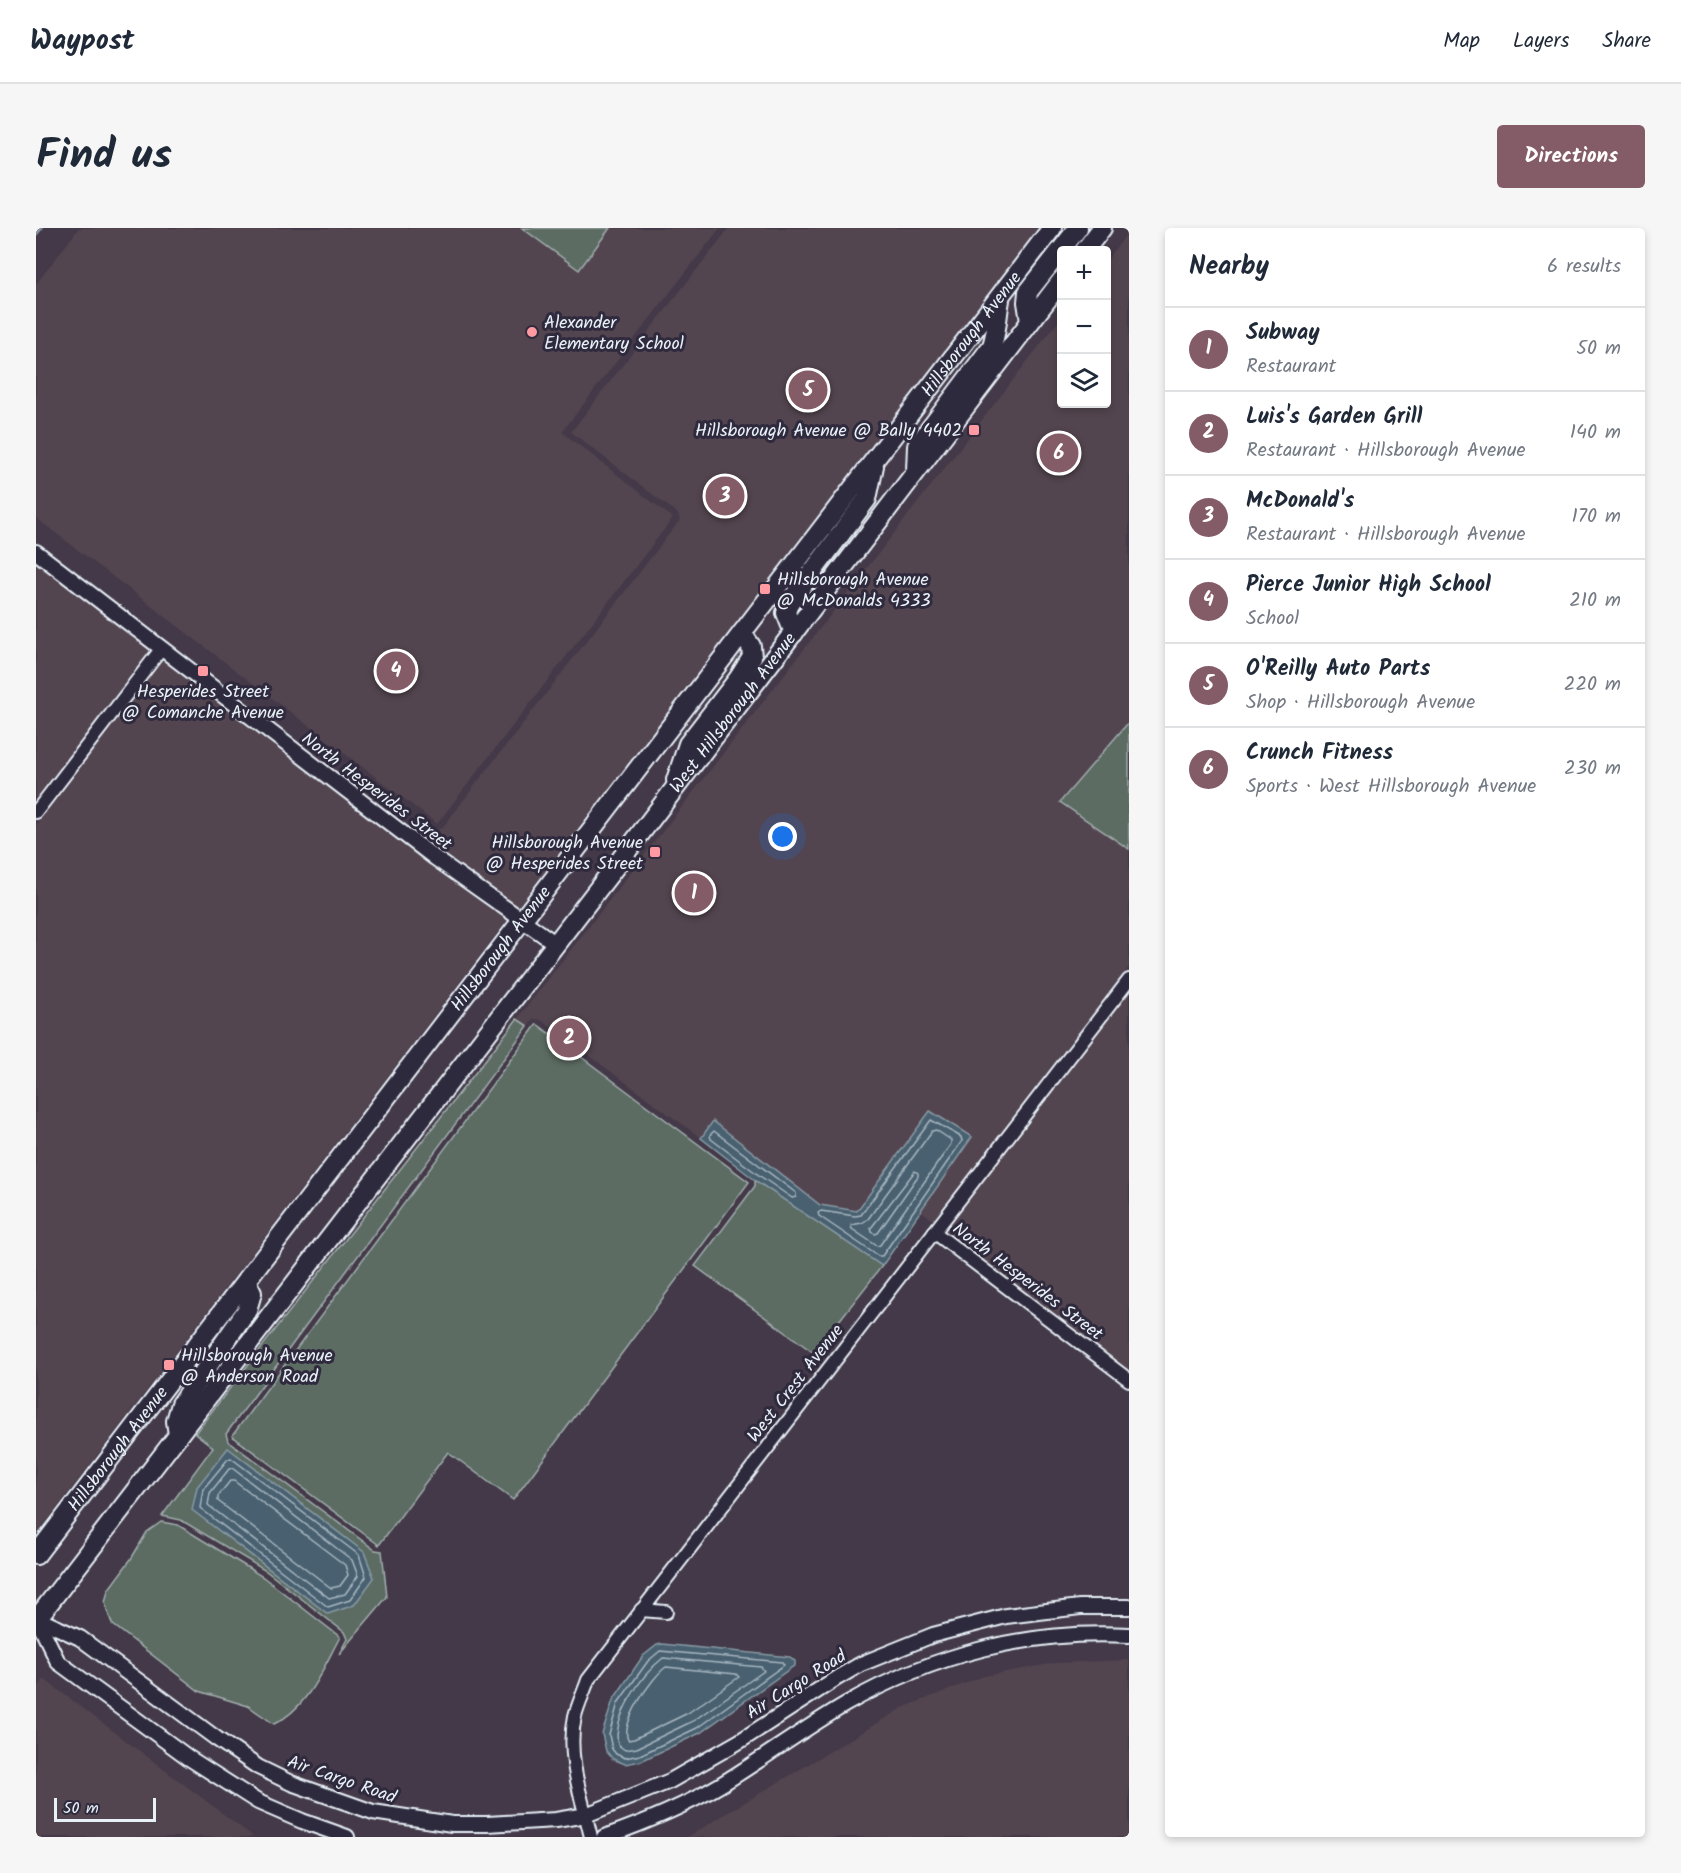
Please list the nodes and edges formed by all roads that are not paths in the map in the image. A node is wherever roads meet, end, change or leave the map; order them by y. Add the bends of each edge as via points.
1 (1052, 228) edge
2 (1078, 228) edge
3 (1102, 228) edge
4 (1088, 246) edge
5 (1057, 286) edge
6 (1001, 295) junction
7 (1030, 321) junction
8 (876, 459) junction
9 (916, 470) junction
10 (36, 552) edge
11 (742, 633) junction
12 (794, 633) junction
13 (162, 648) junction
14 (673, 790) junction
15 (36, 812) edge
16 (522, 920) junction
17 (556, 944) junction
18 (1129, 980) edge
19 (934, 1232) junction
20 (246, 1281) junction
21 (1129, 1380) edge
22 (178, 1436) junction
23 (36, 1555) edge
24 (1129, 1607) edge
25 (641, 1610) junction
26 (666, 1612) dead end
27 (36, 1619) edge
28 (1129, 1635) edge
29 (586, 1815) junction
30 (347, 1837) edge
31 (591, 1837) edge
32 (604, 1837) edge

1 - 6 main road, Hillsborough Avenue
2 - 7 main road via 1028,292
3 - 4 main road
5 - 7 main road, West Hillsborough Avenue
6 - 8 main road, Hillsborough Avenue
6 - 9 main road via 992,345 917,446
7 - 9 main road, West Hillsborough Avenue
8 - 11 main road, Hillsborough Avenue
8 - 12 main road via 867,499 789,603 786,613
9 - 12 main road, West Hillsborough Avenue
10 - 13 street, North Hesperides Street
11 - 14 main road via 752,646 752,657 688,744
11 - 16 main road, Hillsborough Avenue
12 - 14 main road, West Hillsborough Avenue
13 - 15 street
13 - 16 street, North Hesperides Street
14 - 17 main road, West Hillsborough Avenue
16 - 17 street, North Hesperides Street
16 - 20 main road, Hillsborough Avenue
17 - 22 main road
18 - 19 street, West Crest Avenue
19 - 21 street, North Hesperides Street
19 - 25 street, West Crest Avenue
20 - 22 main road via 252,1293 247,1310 181,1404 176,1421
20 - 23 main road, Hillsborough Avenue
22 - 27 main road
24 - 29 street, Air Cargo Road via 1080,1607 1006,1616 908,1644 837,1678 692,1770
25 - 26 street
25 - 29 street, West Crest Avenue via 588,1680 575,1716 573,1761
27 - 29 street, Air Cargo Road via 80,1638 258,1767 321,1794 373,1812 452,1824
27 - 30 street via 58,1662 189,1758 258,1802
28 - 32 street via 1086,1634 1011,1642 916,1671 840,1708 688,1803
29 - 31 street, West Crest Avenue

